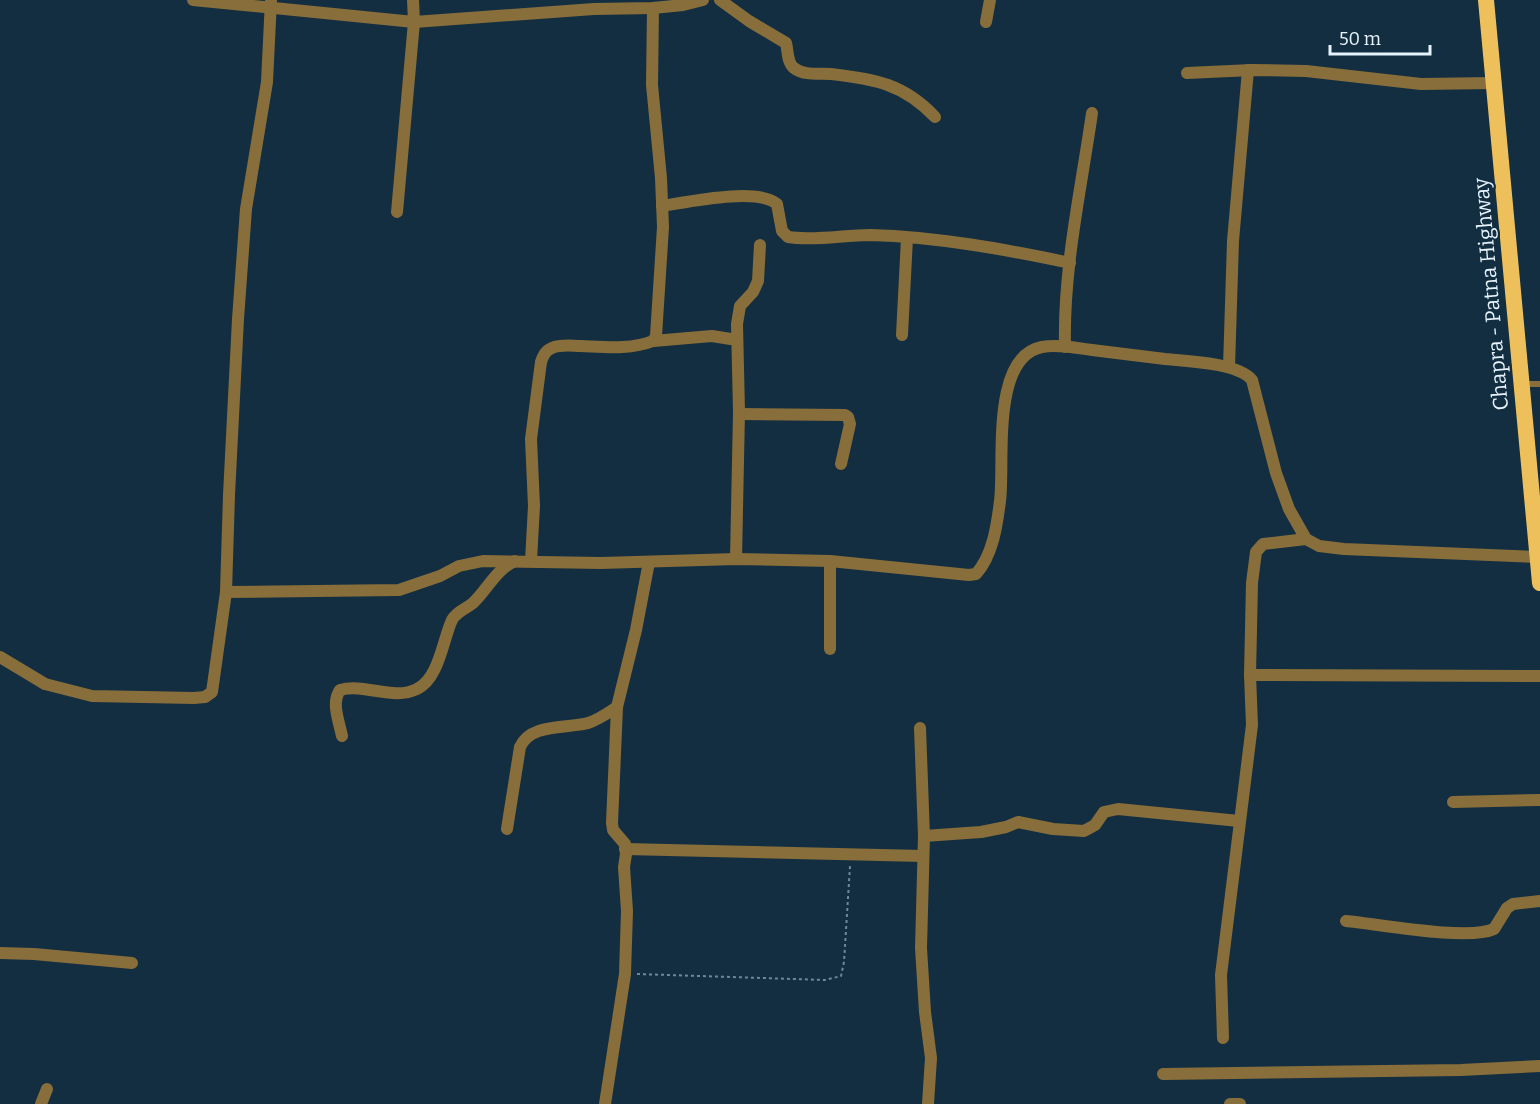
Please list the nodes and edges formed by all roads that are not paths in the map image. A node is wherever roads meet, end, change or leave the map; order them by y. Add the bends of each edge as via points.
1 (193, 0) edge
2 (413, 0) edge
3 (703, 0) edge
4 (720, 0) edge
5 (990, 0) edge
6 (1486, 0) edge
7 (271, 4) edge
8 (653, 8) junction
9 (414, 22) junction
10 (986, 22) dead end
11 (1248, 70) junction
12 (1187, 73) dead end
13 (1494, 83) junction
14 (1092, 113) dead end
15 (935, 117) dead end
16 (662, 206) junction
17 (397, 212) dead end
18 (907, 238) junction
19 (760, 245) dead end
20 (1070, 263) junction
21 (902, 335) dead end
22 (737, 340) junction
23 (653, 341) junction
24 (1065, 347) junction
25 (1229, 367) junction
26 (1522, 384) junction
27 (1540, 384) edge
28 (739, 414) junction
29 (841, 464) dead end
30 (1306, 539) junction
31 (1538, 557) junction
32 (736, 559) junction
33 (516, 561) junction
34 (531, 561) junction
35 (830, 561) junction
36 (649, 562) junction
37 (1540, 583) edge
38 (226, 592) junction
39 (830, 650) dead end
40 (0, 657) edge
41 (1250, 675) junction
42 (1540, 676) edge
43 (617, 707) junction
44 (920, 728) dead end
45 (342, 736) dead end
46 (1540, 800) edge
47 (1453, 802) dead end
48 (1239, 821) junction
49 (507, 829) dead end
50 (924, 836) junction
51 (625, 849) junction
52 (923, 856) junction
53 (1540, 902) edge
54 (1346, 921) dead end
55 (0, 953) edge
56 (132, 963) dead end
57 (1223, 1038) dead end
58 (1540, 1066) edge
59 (1163, 1074) dead end
60 (47, 1089) dead end
61 (41, 1104) edge
62 (605, 1104) edge
63 (928, 1104) edge
64 (1230, 1104) edge
65 (1240, 1104) edge

1 - 7 street
2 - 9 street
3 - 8 street
4 - 15 street via 786,43 795,69 877,82 902,90
5 - 10 street
6 - 13 highway, Chapra - Patna Highway
7 - 9 street
7 - 38 street via 267,82 245,220
8 - 9 street
8 - 16 street via 652,85
9 - 17 street
11 - 12 street
11 - 13 street via 1325,73 1421,84
11 - 25 street via 1233,241
13 - 26 highway, Chapra - Patna Highway
14 - 20 street
16 - 18 street via 711,198 766,198 777,204 788,237
16 - 23 street via 658,318
18 - 20 street via 974,244
18 - 21 street
19 - 22 street via 759,281 740,306
20 - 24 street
22 - 23 street via 712,336
22 - 28 street
23 - 34 street via 608,348 562,346 544,353 531,440
24 - 25 street
24 - 35 street via 1042,347 1030,352 1013,373 1002,424 1001,499 986,559 976,574
25 - 30 street via 1246,373 1252,380 1276,473 1288,508
26 - 27 lane
26 - 31 highway, Chapra - Patna Highway
28 - 29 street via 845,415 850,424
28 - 32 street
30 - 31 street via 1319,546 1354,550
30 - 41 street via 1263,544 1256,552
31 - 37 highway, Chapra - Patna Highway
32 - 35 street
32 - 36 street
33 - 34 street
33 - 38 street via 470,562 399,590
33 - 45 street via 502,569 470,605 459,611 434,670 419,689 388,693 356,687 340,690 335,706
34 - 36 street
35 - 39 street
36 - 43 street
38 - 40 street via 212,692 205,697 92,696 45,684
41 - 42 street
41 - 48 street via 1252,725
43 - 49 street via 590,723 538,731 523,740
43 - 51 street via 612,823
44 - 50 street
46 - 47 street
48 - 50 street via 1118,809 1104,812 1095,825 1084,831 1018,822 981,832
48 - 57 street via 1221,975
50 - 52 street
51 - 52 street
51 - 62 street via 625,974
52 - 63 street via 921,948 931,1058
53 - 54 street via 1513,904 1494,929 1486,932
55 - 56 street
58 - 59 street
60 - 61 street
64 - 65 street

